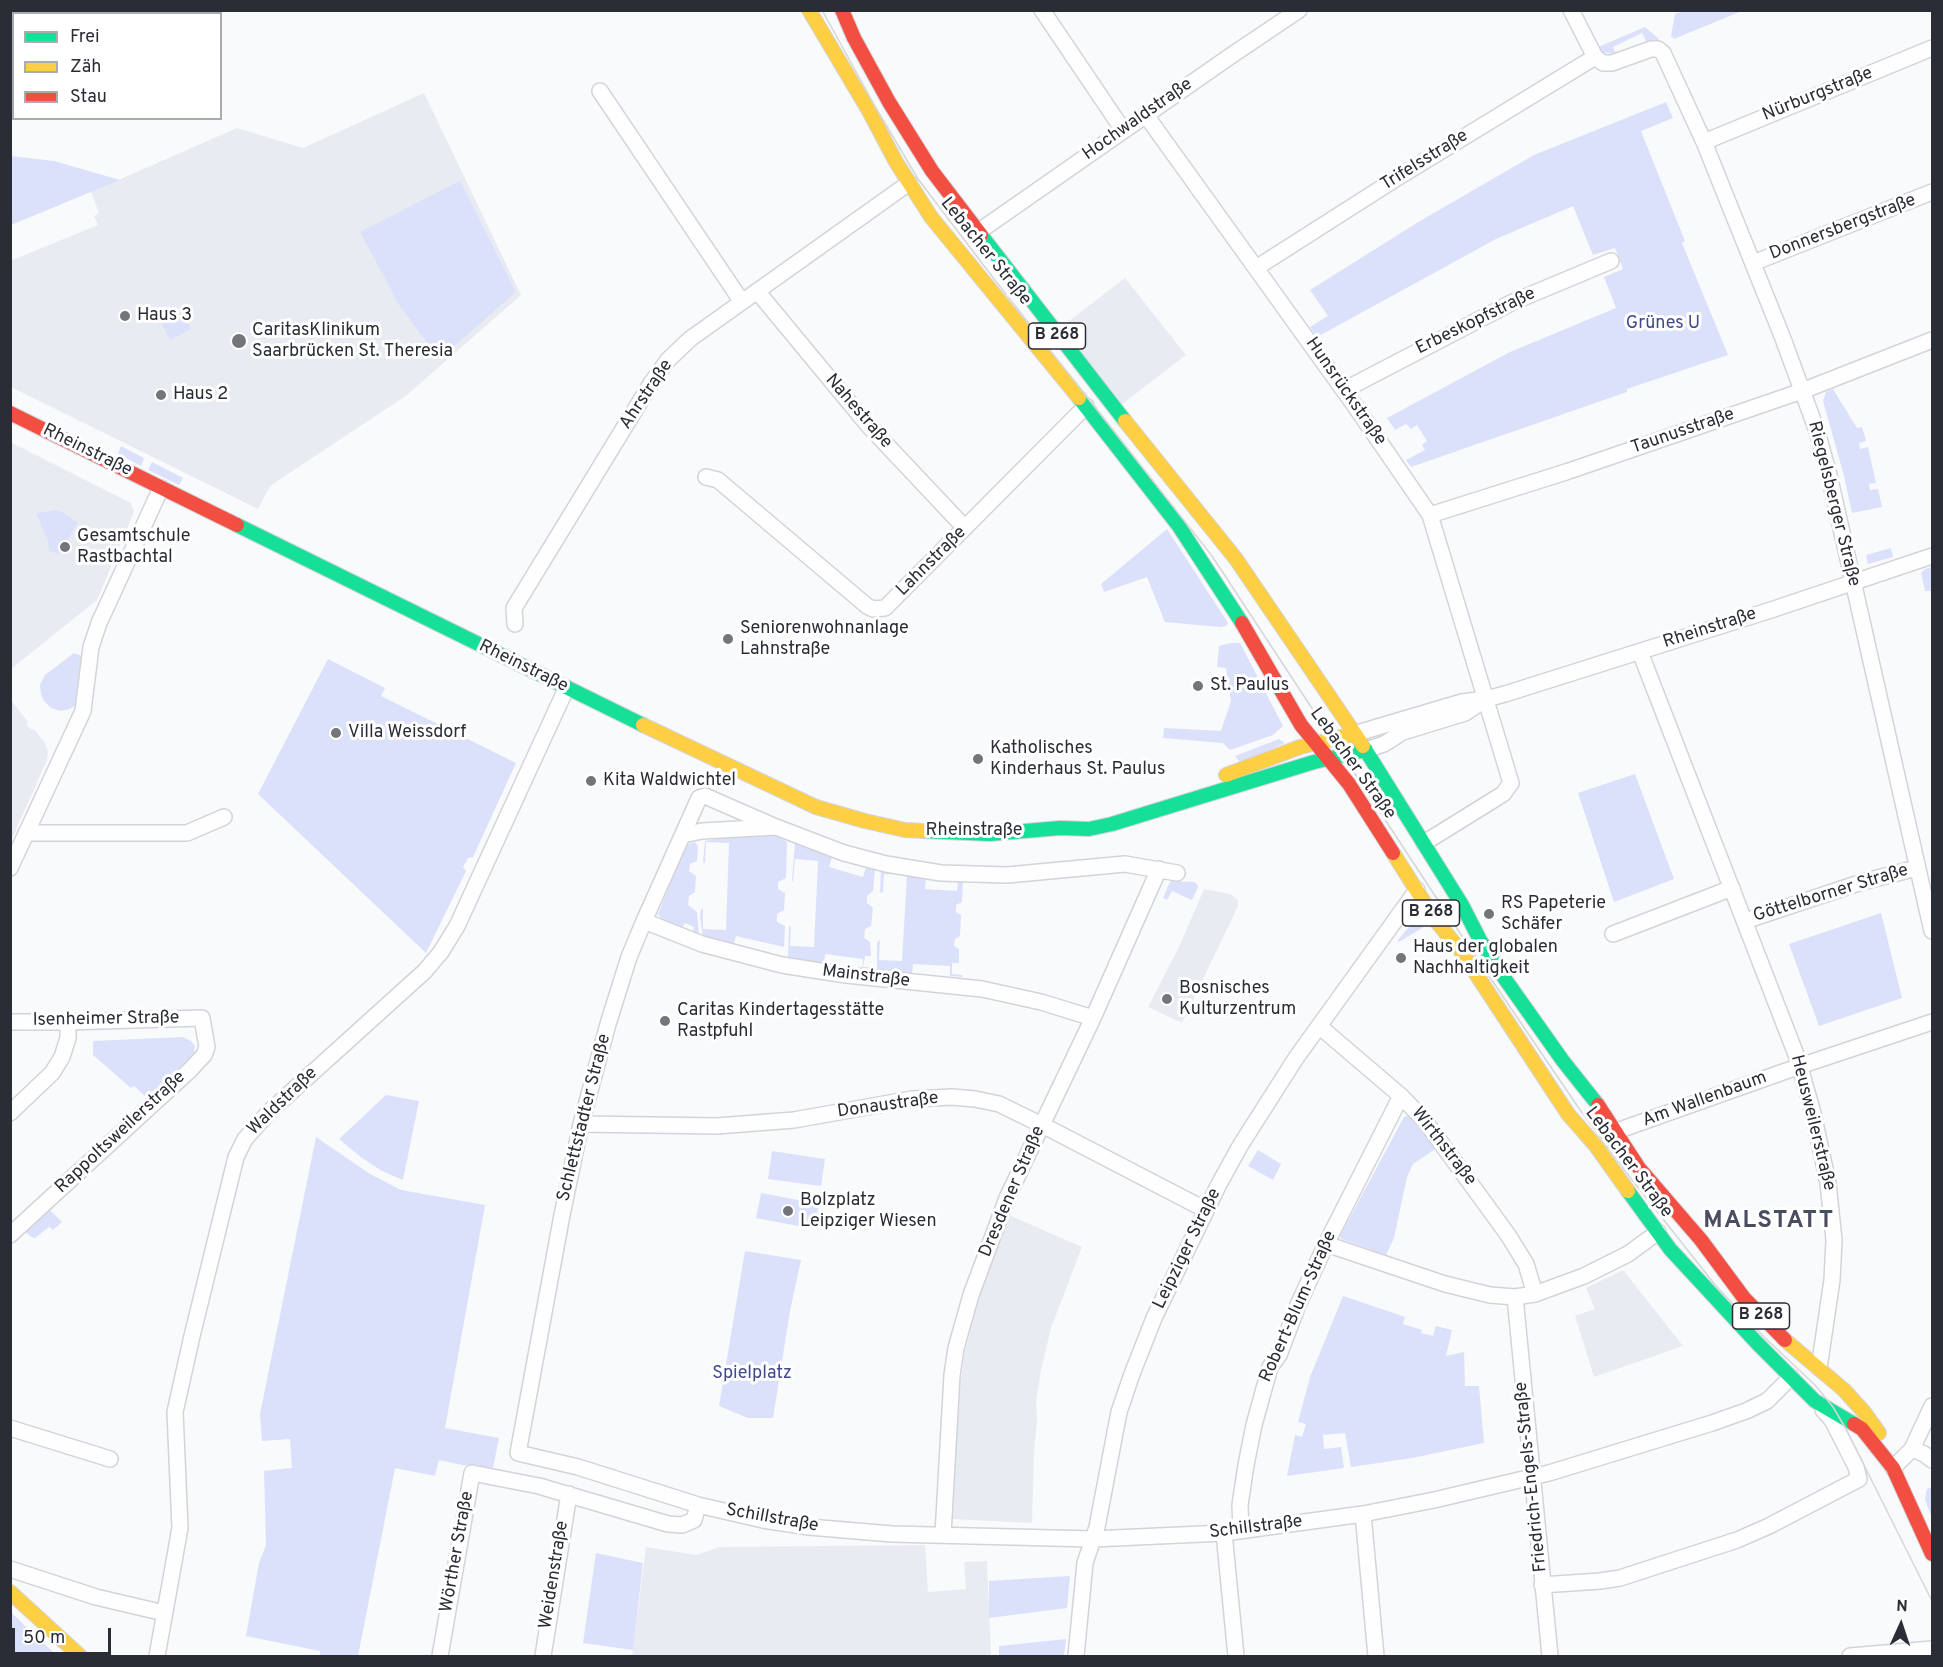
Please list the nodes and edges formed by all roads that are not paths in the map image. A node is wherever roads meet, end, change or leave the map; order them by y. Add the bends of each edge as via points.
1 (809, 10) edge
2 (842, 10) edge
3 (1042, 10) edge
4 (1299, 10) edge
5 (1571, 10) edge
6 (1932, 48) edge
7 (1599, 60) junction
8 (600, 91) dead end
9 (1145, 114) junction
10 (1123, 130) junction
11 (1704, 142) junction
12 (909, 183) junction
13 (1932, 192) edge
14 (978, 232) junction
15 (1611, 261) dead end
16 (1753, 263) junction
17 (1256, 268) junction
18 (757, 291) junction
19 (742, 302) junction
20 (1932, 340) edge
21 (1344, 390) junction
22 (1802, 391) junction
23 (1086, 405) junction
24 (10, 412) edge
25 (706, 477) dead end
26 (161, 488) junction
27 (1430, 514) junction
28 (1178, 525) junction
29 (965, 528) junction
30 (1224, 544) junction
31 (1932, 556) edge
32 (1853, 582) junction
33 (515, 624) dead end
34 (1640, 652) junction
35 (567, 689) junction
36 (1486, 699) junction
37 (1354, 734) junction
38 (1316, 742) junction
39 (1366, 750) junction
40 (1329, 758) junction
41 (224, 817) dead end
42 (776, 827) junction
43 (1060, 828) junction
44 (26, 833) junction
45 (683, 835) junction
46 (1424, 843) junction
47 (1436, 862) junction
48 (10, 868) edge
49 (1917, 868) junction
50 (1159, 869) junction
51 (1177, 873) dead end
52 (1423, 882) junction
53 (1732, 888) junction
54 (644, 921) junction
55 (1745, 921) junction
56 (1932, 931) edge
57 (1613, 934) dead end
58 (202, 1018) joint
59 (1093, 1018) junction
60 (10, 1022) edge
61 (68, 1022) junction
62 (1932, 1022) edge
63 (1319, 1026) junction
64 (1800, 1066) junction
65 (1401, 1096) junction
66 (10, 1113) edge
67 (581, 1124) junction
68 (1042, 1125) junction
69 (1614, 1132) junction
70 (1206, 1210) junction
71 (1658, 1232) junction
72 (10, 1235) edge
73 (1326, 1244) junction
74 (1535, 1294) junction
75 (1515, 1297) junction
76 (1819, 1368) junction
77 (1791, 1377) junction
78 (1815, 1401) junction
79 (1932, 1406) edge
80 (10, 1428) edge
81 (1912, 1449) junction
82 (518, 1453) joint
83 (110, 1458) dead end
84 (1932, 1460) edge
85 (1893, 1468) junction
86 (1533, 1477) junction
87 (569, 1494) junction
88 (698, 1505) junction
89 (1364, 1514) junction
90 (1241, 1531) junction
91 (1224, 1533) junction
92 (943, 1535) junction
93 (1093, 1539) junction
94 (1932, 1554) edge
95 (10, 1569) edge
96 (1542, 1585) junction
97 (10, 1592) edge
98 (164, 1613) junction
99 (1932, 1650) edge
100 (80, 1656) edge
101 (157, 1656) edge
102 (440, 1656) edge
103 (543, 1656) edge
104 (1076, 1656) edge
105 (1236, 1656) edge
106 (1376, 1656) edge
107 (1550, 1656) edge
108 (1850, 1656) edge

1 - 12 main road, Lebacher Straße / B 268
2 - 14 main road, Lebacher Straße / B 268 via 917,149
3 - 10 street
4 - 9 street, Hochwaldstraße
5 - 7 street
6 - 11 street, Nürburgstraße
7 - 11 street, Riegelsberger Straße via 1612,63 1658,49
7 - 17 street, Trifelsstraße via 1397,178
8 - 19 street
9 - 10 street, Hochwaldstraße
9 - 17 street, Hunsrückstraße
10 - 14 street, Hochwaldstraße
11 - 16 street, Riegelsberger Straße
12 - 18 street, Ahrstraße
12 - 23 main road, Lebacher Straße / B 268 via 931,216
13 - 16 street, Donnersbergstraße
14 - 30 main road, Lebacher Straße / B 268
15 - 21 street, Erbeskopfstraße via 1504,306
16 - 22 street, Riegelsberger Straße
17 - 21 street, Hunsrückstraße
18 - 19 street, Ahrstraße
18 - 29 street, Nahestraße via 867,424
19 - 33 street, Ahrstraße via 690,339 652,382 514,608
20 - 22 street, Taunusstraße
21 - 27 street, Hunsrückstraße
22 - 27 street, Taunusstraße
22 - 32 street, Riegelsberger Straße via 1822,448
23 - 28 main road, Lebacher Straße / B 268
23 - 29 street, Lahnstraße
24 - 26 main road, Rheinstraße
25 - 29 street, Lahnstraße via 718,480 873,609 885,608 893,601
26 - 35 main road, Rheinstraße
26 - 44 street via 99,623 91,647 83,711
27 - 36 street, Hunsrückstraße
28 - 30 main road, B 268 via 1204,555 1220,554
28 - 38 main road, Lebacher Straße / B 268 via 1245,628 1301,725
30 - 37 main road, Lebacher Straße / B 268
31 - 32 street, Rheinstraße
32 - 34 street, Rheinstraße
32 - 49 street, Riegelsberger Straße
34 - 36 street, Rheinstraße
34 - 53 street, Heusweilerstraße
35 - 43 main road, Rheinstraße via 780,791 841,815 906,830 935,832 990,834
35 - 98 street, Waldstraße via 458,926 441,952 425,971 269,1112 245,1139 236,1157 175,1412 180,1528
36 - 37 street, Rheinstraße via 1462,702
36 - 39 street, Rheinstraße via 1465,713 1403,732
36 - 46 street via 1511,783 1503,794
37 - 38 main road, Rheinstraße
37 - 39 main road, Lebacher Straße / B 268
38 - 40 main road, Lebacher Straße / B 268
38 - 43 main road, Rheinstraße
39 - 40 main road, Rheinstraße
39 - 46 main road, Lebacher Straße / B 268
40 - 43 main road, Rheinstraße via 1112,824 1089,829
40 - 52 main road, Lebacher Straße / B 268
41 - 44 street via 187,833
42 - 45 street
42 - 45 street, Schlettstadter Straße via 705,796 699,798
42 - 50 street via 844,853 940,873 1007,875 1125,864
44 - 48 street
45 - 54 street, Schlettstadter Straße
46 - 47 main road, Lebacher Straße / B 268
47 - 52 main road
47 - 69 main road, Lebacher Straße / B 268 via 1505,979
49 - 55 street, Göttelborner Straße
49 - 56 street, Riegelsberger Straße
50 - 51 street
50 - 59 street, Dresdener Straße
52 - 63 street, Leipziger Straße
52 - 71 main road, Lebacher Straße / B 268 via 1436,921 1514,1028 1568,1114
53 - 55 street, Heusweilerstraße
53 - 57 street
54 - 59 street, Mainstraße via 702,944 782,965 982,989
54 - 67 street, Schlettstadter Straße via 608,1024
55 - 64 street, Heusweilerstraße
58 - 61 street, Isenheimer Straße
58 - 72 street, Rappoltsweilerstraße via 207,1047 204,1055
59 - 68 street, Dresdener Straße
60 - 61 street, Isenheimer Straße
61 - 66 street via 68,1038 52,1073
62 - 64 street, Am Wallenbaum
63 - 65 street, Wirthstraße
63 - 70 street, Leipziger Straße via 1240,1146
64 - 69 street, Am Wallenbaum
64 - 76 street, Heusweilerstraße via 1827,1174 1834,1240
65 - 73 street, Robert-Blum-Straße
65 - 74 street, Wirthstraße via 1438,1137 1508,1235 1526,1264
67 - 68 street, Donaustraße via 703,1127 763,1123 912,1099 952,1097 999,1104
67 - 82 street, Schlettstadter Straße
68 - 70 street, Donaustraße
68 - 92 street, Dresdener Straße via 999,1215 956,1348
69 - 76 main road, Lebacher Straße / B 268 via 1744,1298
70 - 93 street, Leipziger Straße via 1154,1318 1125,1393
71 - 74 street via 1628,1254
71 - 77 main road, Lebacher Straße / B 268
73 - 75 street via 1444,1284
73 - 90 street, Robert-Blum-Straße via 1263,1389 1239,1505
74 - 75 street
75 - 86 street, Friedrich-Engels-Straße
76 - 85 main road, Lebacher Straße / B 268 via 1875,1426
77 - 78 main road, Lebacher Straße / B 268
77 - 86 street, Schillstraße via 1767,1401 1746,1411
78 - 85 main road, Lebacher Straße / B 268 via 1862,1429
78 - 96 street via 1832,1420 1859,1479 1737,1540 1620,1578
79 - 81 street
80 - 83 street
81 - 84 street
81 - 85 street
82 - 88 street, Schillstraße via 578,1467
85 - 94 main road, Lebacher Straße / B 268
86 - 89 street, Schillstraße
86 - 96 street, Friedrich-Engels-Straße
87 - 88 street via 668,1524 682,1525 694,1520
87 - 102 street, Wörther Straße via 472,1473
87 - 103 street, Weidenstraße
88 - 92 street, Schillstraße via 786,1524
89 - 90 street, Schillstraße
89 - 106 street
90 - 91 street, Schillstraße
91 - 93 street, Schillstraße
91 - 105 street
92 - 93 street, Schillstraße
93 - 104 street, Leipziger Straße via 1085,1563
95 - 98 street via 96,1597
96 - 107 street, Friedrich-Engels-Straße
97 - 100 main road
98 - 101 street, Waldstraße
99 - 108 street

